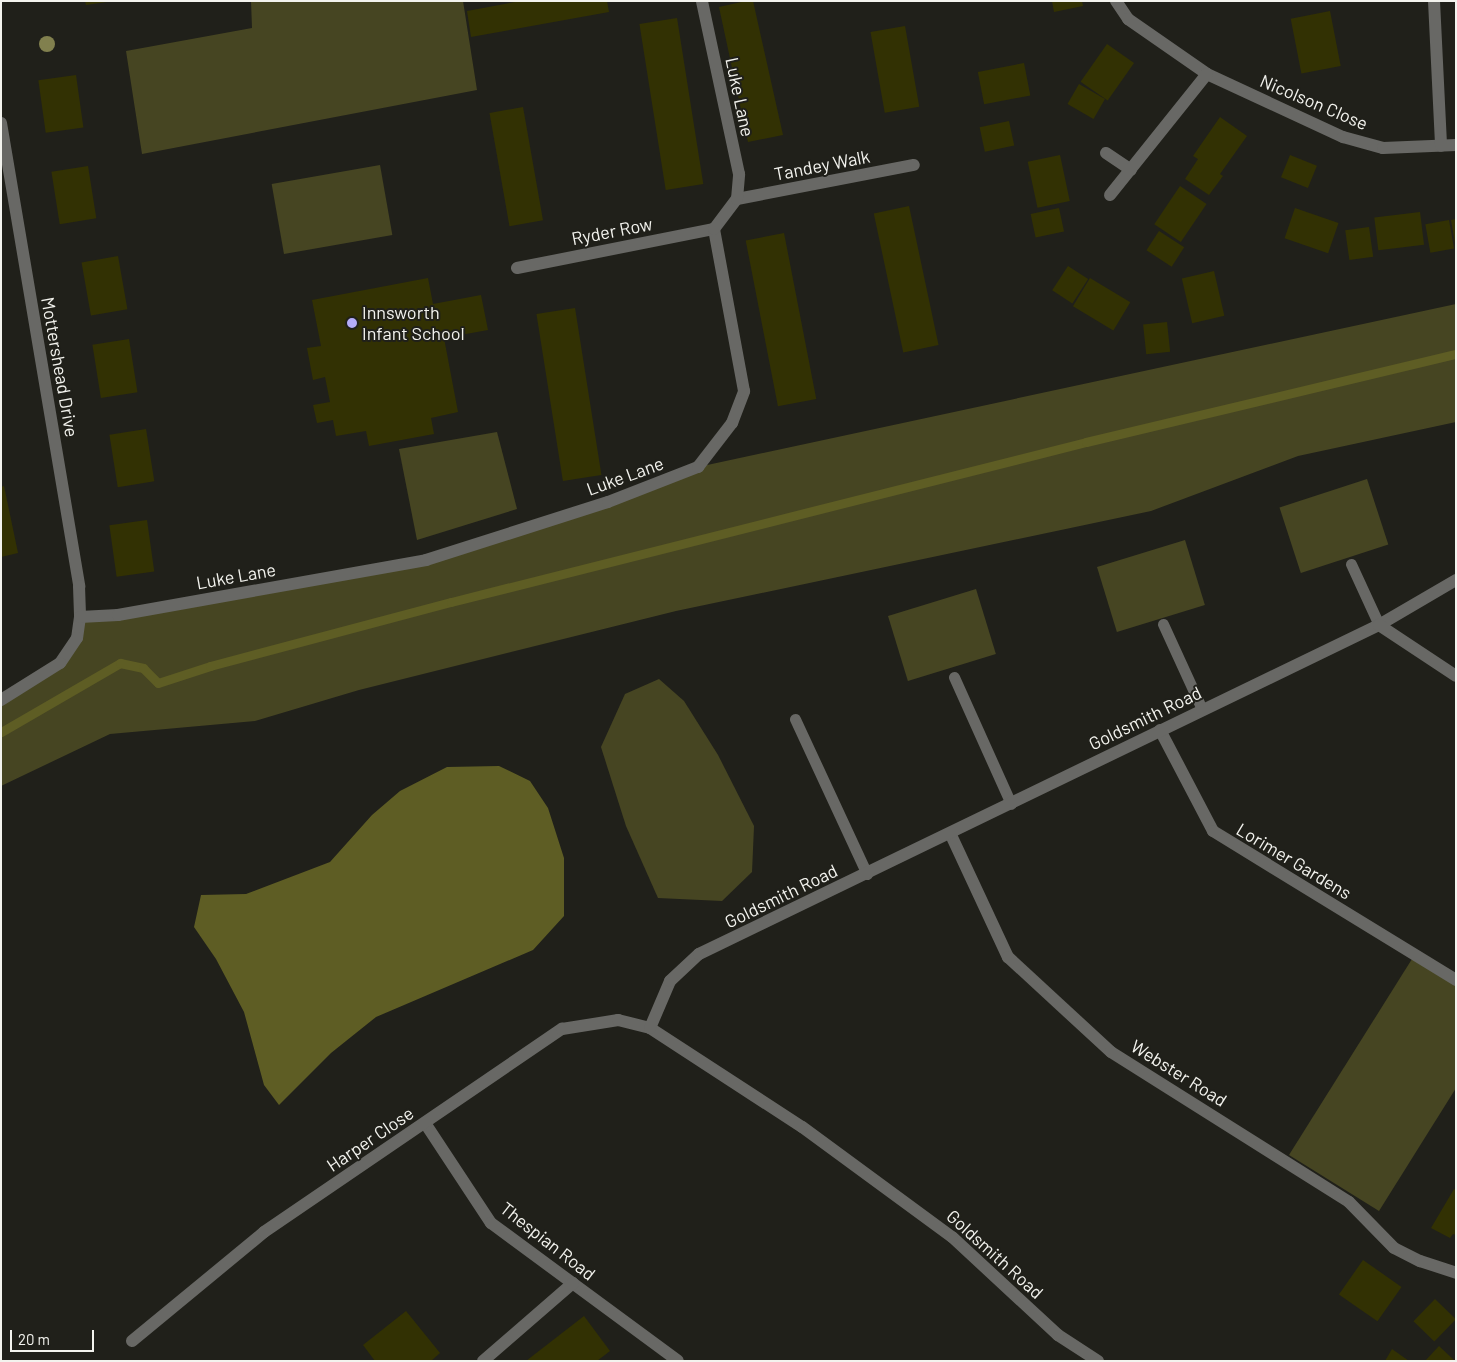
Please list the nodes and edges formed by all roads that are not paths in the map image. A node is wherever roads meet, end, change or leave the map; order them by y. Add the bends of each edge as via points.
1 (702, 1) edge
2 (1116, 1) edge
3 (1434, 1) edge
4 (1208, 74) junction
5 (1, 123) edge
6 (1456, 145) edge
7 (1441, 146) junction
8 (1106, 153) dead end
9 (914, 166) dead end
10 (1131, 170) junction
11 (1110, 195) dead end
12 (737, 199) junction
13 (714, 229) junction
14 (517, 268) dead end
15 (1351, 564) dead end
16 (1456, 580) edge
17 (80, 617) junction
18 (1163, 624) dead end
19 (1380, 625) junction
20 (1456, 676) edge
21 (954, 677) dead end
22 (1, 700) edge
23 (1202, 709) junction
24 (795, 718) dead end
25 (1160, 730) junction
26 (1012, 804) junction
27 (951, 834) junction
28 (867, 874) junction
29 (1456, 980) edge
30 (650, 1028) junction
31 (425, 1123) junction
32 (1456, 1273) edge
33 (573, 1283) junction
34 (132, 1341) dead end
35 (483, 1361) edge
36 (678, 1361) edge
37 (1098, 1361) edge

1 - 12 street, Luke Lane via 739,174
2 - 4 street, Nicolson Close via 1128,19
3 - 7 street
4 - 7 street, Nicolson Close via 1343,137 1383,148
4 - 10 street
5 - 17 street, Mottershead Drive via 79,586
6 - 7 street, Nicolson Close
8 - 10 street
9 - 12 street, Tandey Walk
10 - 11 street
12 - 13 street
13 - 14 street, Ryder Row
13 - 17 street, Luke Lane via 744,392 732,423 698,467 608,502 426,560 118,615
15 - 19 lane
16 - 19 street, Goldsmith Road
17 - 22 street, Mottershead Drive via 77,638 60,663
18 - 23 lane
19 - 20 street
19 - 23 street, Goldsmith Road
21 - 26 lane
23 - 25 street, Goldsmith Road
24 - 28 lane
25 - 26 street, Goldsmith Road
25 - 29 street, Lorimer Gardens via 1213,831
26 - 27 street, Goldsmith Road
27 - 28 street, Goldsmith Road
27 - 32 street, Webster Road via 1008,957 1111,1052 1349,1202 1394,1248
28 - 30 street, Goldsmith Road via 699,954 670,982
30 - 31 street, Harper Close via 618,1020 562,1029
30 - 37 street, Goldsmith Road via 802,1128 952,1237 1058,1335
31 - 33 street, Thespian Road via 491,1223
31 - 34 street, Harper Close via 264,1232
33 - 35 street
33 - 36 street, Thespian Road

